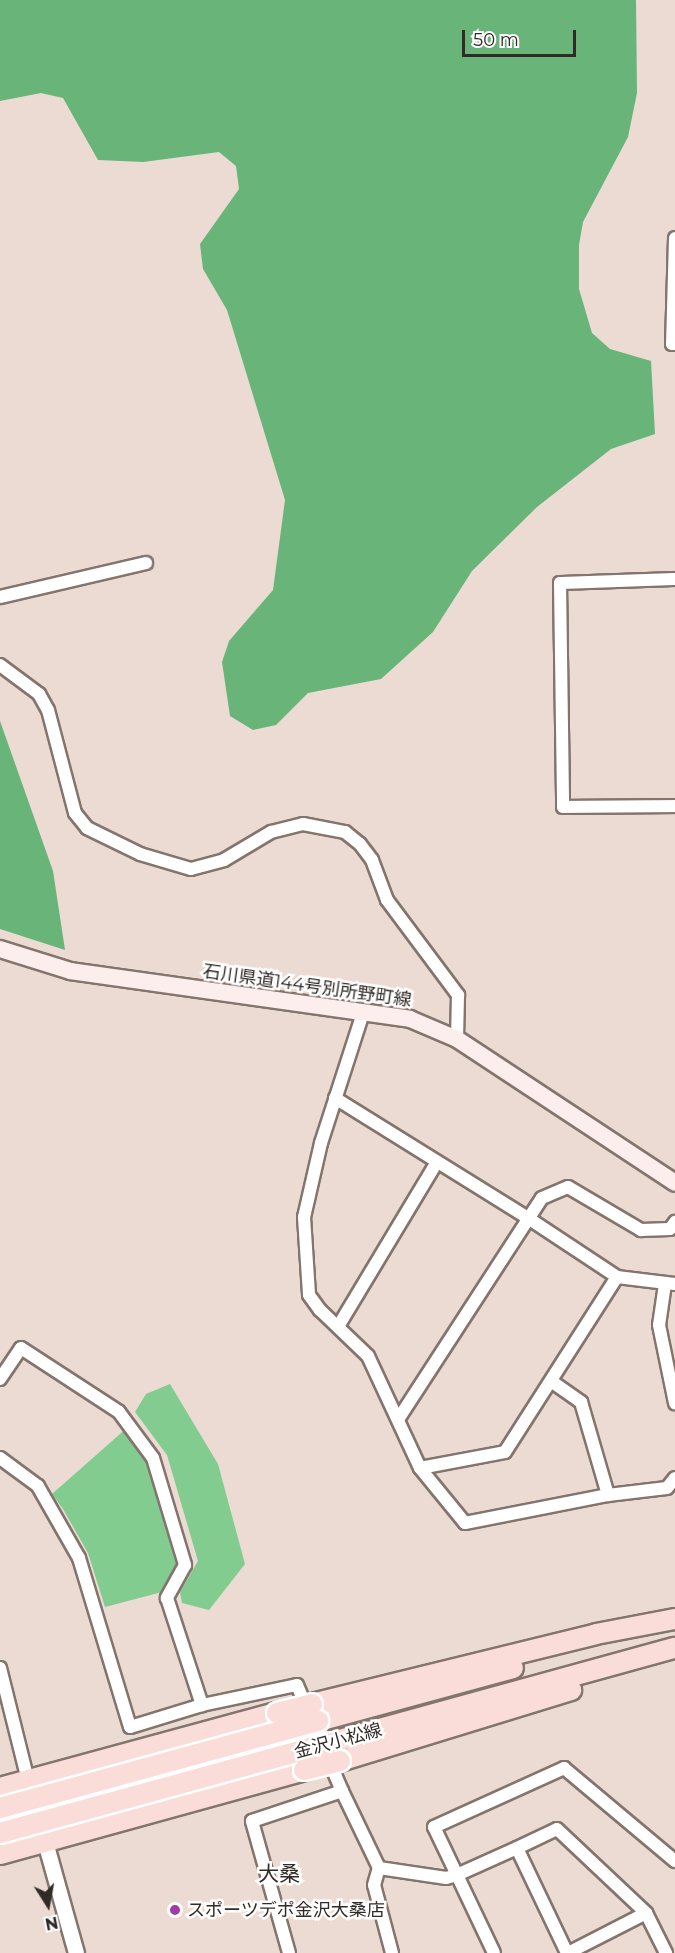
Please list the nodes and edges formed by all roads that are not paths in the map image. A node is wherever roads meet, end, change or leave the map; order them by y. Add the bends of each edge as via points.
1 (675, 238) edge
2 (675, 344) edge
3 (146, 563) dead end
4 (675, 579) edge
5 (0, 597) edge
6 (0, 665) edge
7 (675, 806) edge
8 (0, 949) edge
9 (363, 1013) junction
10 (457, 1039) junction
11 (335, 1098) junction
12 (437, 1162) junction
13 (675, 1183) edge
14 (528, 1218) junction
15 (675, 1222) edge
16 (617, 1277) junction
17 (670, 1284) edge
18 (339, 1325) junction
19 (0, 1379) edge
20 (551, 1381) junction
21 (675, 1403) edge
22 (399, 1418) junction
23 (0, 1458) edge
24 (420, 1468) junction
25 (675, 1478) edge
26 (608, 1495) junction
27 (675, 1621) edge
28 (675, 1649) edge
29 (0, 1668) edge
30 (202, 1705) junction
31 (315, 1713) junction
32 (28, 1780) junction
33 (0, 1788) edge
34 (342, 1791) junction
35 (0, 1808) edge
36 (0, 1833) edge
37 (45, 1842) junction
38 (517, 1848) junction
39 (0, 1854) edge
40 (675, 1861) edge
41 (379, 1868) junction
42 (457, 1875) junction
43 (646, 1913) junction
44 (75, 1953) edge
45 (289, 1953) edge
46 (392, 1953) edge
47 (494, 1953) edge
48 (567, 1953) edge
49 (666, 1953) edge

1 - 2 street
3 - 5 street
4 - 7 street via 560,583 563,807
6 - 10 street via 39,694 48,710 75,813 87,828 140,854 191,869 224,860 271,832 303,825 345,832 360,844 372,860 387,900 458,995
8 - 9 main road, 石川県道144号別所野町線 via 70,971
9 - 10 main road, 石川県道144号別所野町線 via 410,1019
9 - 11 street
10 - 13 main road, 石川県道144号別所野町線
11 - 12 street
11 - 18 street via 304,1217 309,1295
12 - 14 street
12 - 18 street
14 - 15 street via 542,1198 568,1187 641,1230 669,1229
14 - 16 street
14 - 22 street
16 - 17 street
16 - 20 street
17 - 21 street via 659,1325
18 - 22 street via 368,1356
19 - 30 street via 21,1348 120,1412 153,1458 186,1565 167,1598
20 - 24 street via 505,1452
20 - 26 street via 581,1402
22 - 24 street
23 - 30 street via 38,1486 79,1558 130,1727
24 - 26 street via 465,1523
25 - 26 street via 667,1488
27 - 31 main road, 金沢小松線
28 - 36 main road, 金沢小松線, bridge
28 - 37 main road, bridge via 588,1685 340,1761
29 - 32 street
30 - 34 street via 297,1685
31 - 32 main road, bridge via 277,1713
31 - 35 main road, 金沢小松線, bridge
32 - 33 main road
32 - 37 street
34 - 41 street
34 - 45 street via 252,1821
37 - 39 main road
37 - 44 street
38 - 42 street
38 - 43 street via 557,1829
38 - 48 street
40 - 42 street via 564,1768 434,1827
41 - 42 street via 447,1878
41 - 46 street via 374,1885
42 - 47 street
43 - 48 street
43 - 49 street

